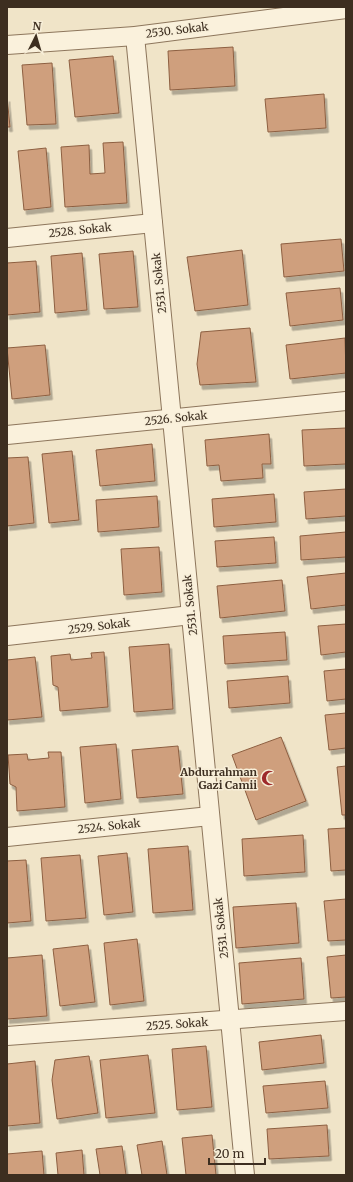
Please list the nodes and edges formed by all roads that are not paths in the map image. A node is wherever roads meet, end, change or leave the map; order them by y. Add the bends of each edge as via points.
1 (346, 8) edge
2 (135, 36) junction
3 (7, 46) edge
4 (153, 223) junction
5 (7, 238) edge
6 (346, 401) edge
7 (172, 419) junction
8 (7, 435) edge
9 (191, 615) junction
10 (7, 636) edge
11 (210, 816) junction
12 (7, 837) edge
13 (346, 1011) edge
14 (230, 1020) junction
15 (7, 1036) edge
16 (245, 1175) edge

1 - 2 street, 2530. Sokak
2 - 3 street, 2530. Sokak
2 - 4 street, 2531. Sokak
4 - 5 street, 2528. Sokak
4 - 7 street, 2531. Sokak
6 - 7 street, 2526. Sokak
7 - 8 street, 2526. Sokak
7 - 9 street, 2531. Sokak
9 - 10 street, 2529. Sokak
9 - 11 street, 2531. Sokak
11 - 12 street, 2524. Sokak
11 - 14 street, 2531. Sokak
13 - 14 street, 2525. Sokak
14 - 15 street, 2525. Sokak
14 - 16 street, 2531. Sokak

